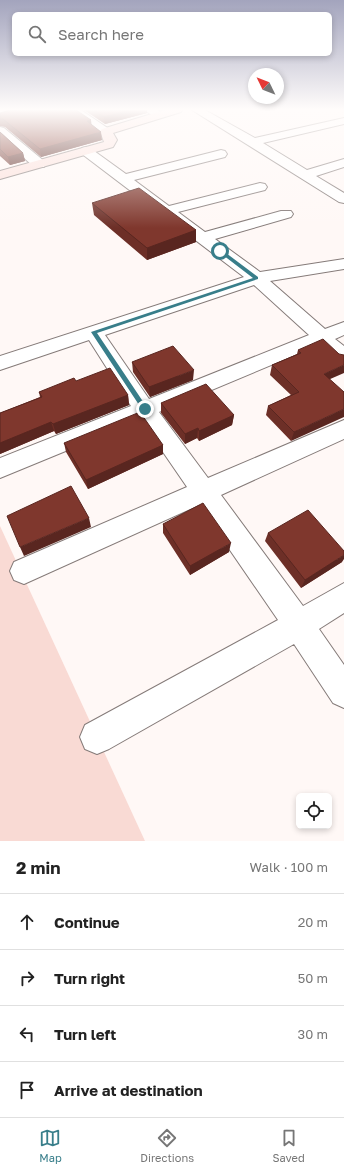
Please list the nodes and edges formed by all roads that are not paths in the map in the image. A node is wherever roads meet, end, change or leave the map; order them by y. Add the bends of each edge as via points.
1 (22, 149) edge
2 (92, 149) edge
3 (264, 149) edge
4 (86, 151) junction
5 (221, 154) dead end
6 (344, 163) edge
7 (39, 164) junction
8 (0, 175) edge
9 (306, 175) junction
10 (124, 179) junction
11 (260, 187) dead end
12 (344, 198) edge
13 (167, 211) junction
14 (286, 214) dead end
15 (203, 238) junction
16 (344, 264) edge
17 (257, 278) junction
18 (344, 328) edge
19 (94, 332) junction
20 (322, 338) junction
21 (344, 357) edge
22 (0, 362) edge
23 (145, 409) junction
24 (344, 429) edge
25 (0, 468) edge
26 (204, 491) junction
27 (24, 570) dead end
28 (344, 597) edge
29 (299, 625) junction
30 (344, 692) edge
31 (97, 737) dead end

1 - 7 street
2 - 4 street
3 - 9 street
4 - 7 street
4 - 10 street
5 - 10 street
6 - 9 street
7 - 8 street
9 - 12 street
10 - 13 street
11 - 13 street
13 - 15 street
14 - 15 street
15 - 17 street
16 - 17 street
17 - 19 street
17 - 20 street
18 - 20 street
19 - 22 street
19 - 23 street
20 - 21 street
20 - 23 street
23 - 25 street
23 - 26 street
24 - 26 street
26 - 27 street
26 - 29 street
28 - 29 street
29 - 30 street
29 - 31 street

